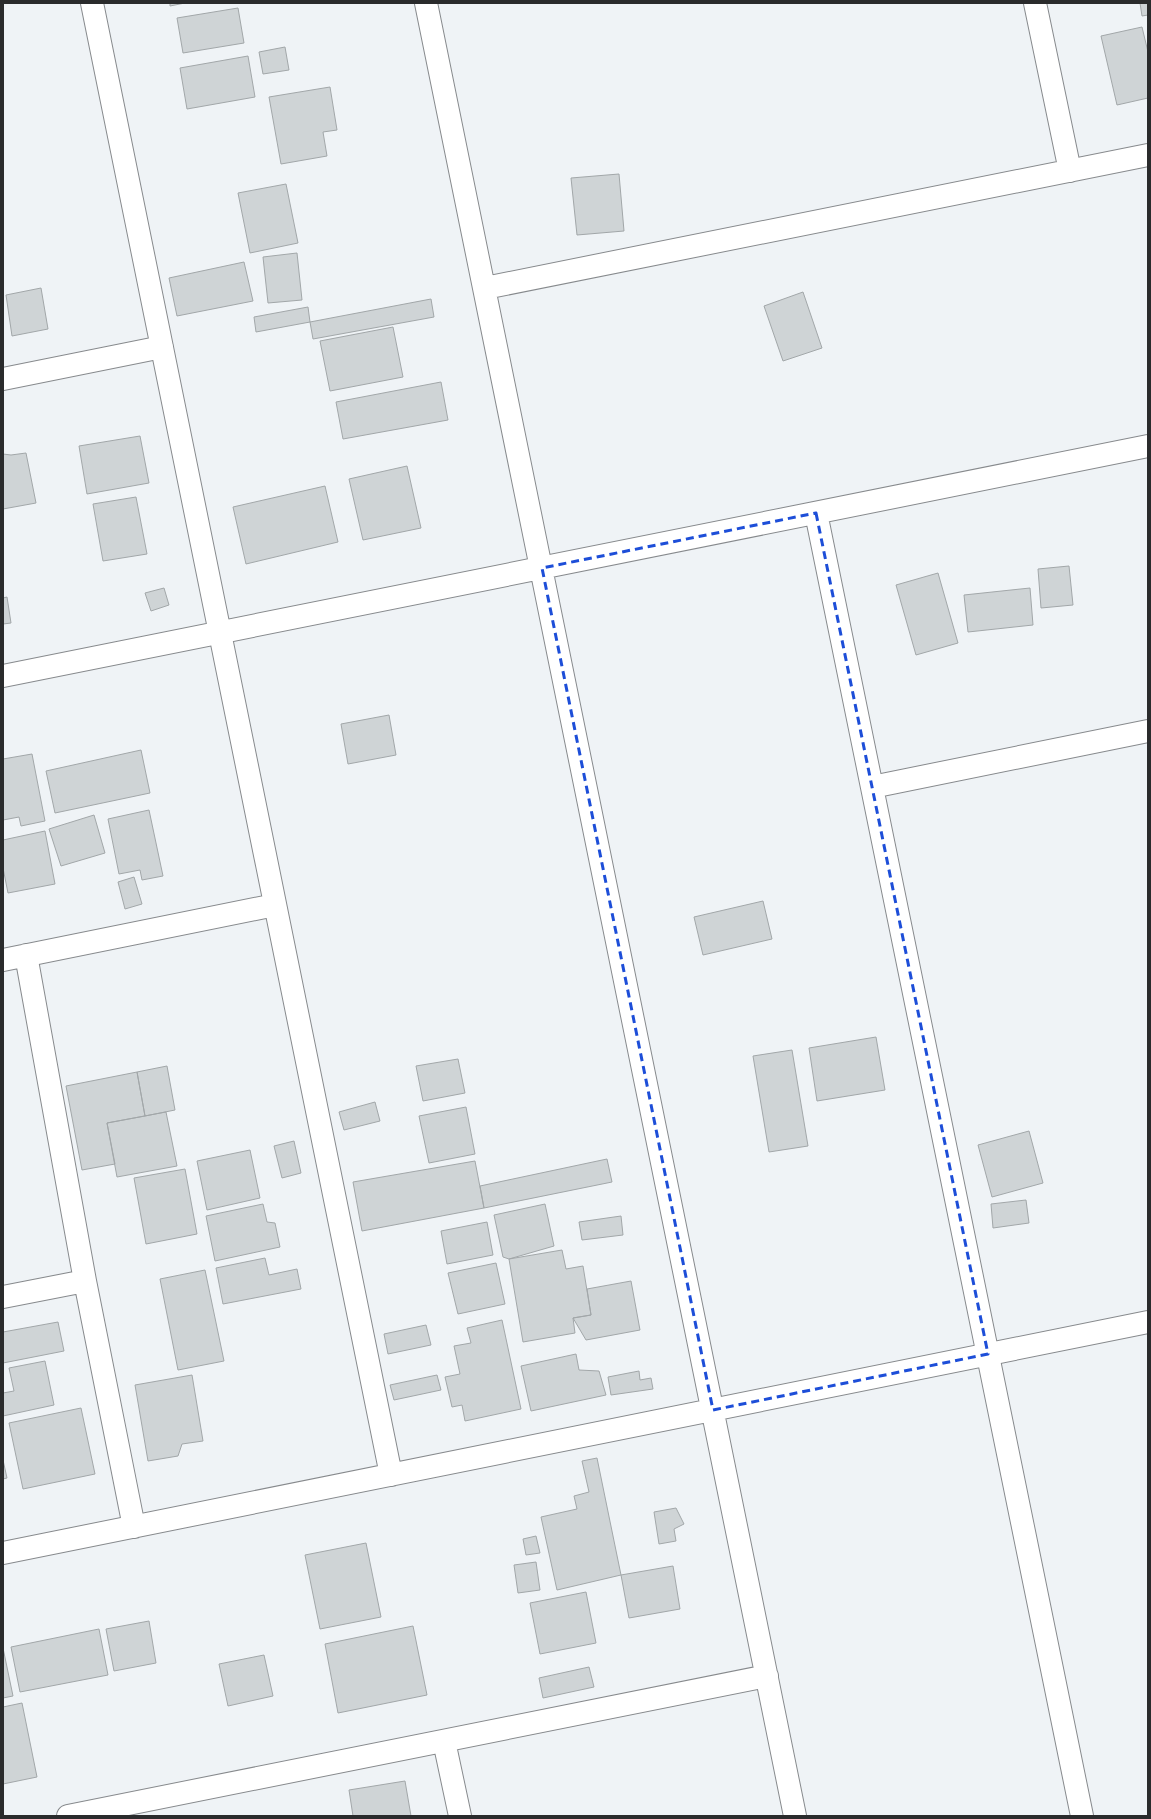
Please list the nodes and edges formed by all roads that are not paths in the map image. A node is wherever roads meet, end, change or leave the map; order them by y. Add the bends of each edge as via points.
1 (92, 3) edge
2 (426, 3) edge
3 (1036, 3) edge
4 (1148, 155) edge
5 (1070, 171) junction
6 (485, 288) junction
7 (162, 347) junction
8 (3, 378) edge
9 (1148, 446) edge
10 (816, 513) junction
11 (542, 568) junction
12 (220, 633) junction
13 (3, 676) edge
14 (1148, 731) edge
15 (872, 787) junction
16 (276, 905) junction
17 (26, 955) junction
18 (3, 960) edge
19 (85, 1281) junction
20 (3, 1297) edge
21 (1148, 1322) edge
22 (988, 1354) junction
23 (713, 1410) junction
24 (392, 1475) junction
25 (134, 1526) junction
26 (3, 1553) edge
27 (767, 1676) junction
28 (444, 1741) junction
29 (68, 1816) edge
30 (460, 1816) edge
31 (795, 1816) edge
32 (1082, 1816) edge

1 - 7 street
2 - 6 street
3 - 5 street
4 - 5 street
5 - 6 street
6 - 11 street
7 - 8 street
7 - 12 street
9 - 10 street
10 - 11 street
10 - 15 street
11 - 12 street
11 - 23 street
12 - 13 street
12 - 16 street
14 - 15 street
15 - 22 street
16 - 17 street
16 - 24 street
17 - 18 street
17 - 19 street
19 - 20 street
19 - 25 street
21 - 22 street
22 - 23 street
22 - 32 street
23 - 24 street
23 - 27 street
24 - 25 street
25 - 26 street
27 - 28 street
27 - 31 street
28 - 29 street
28 - 30 street

